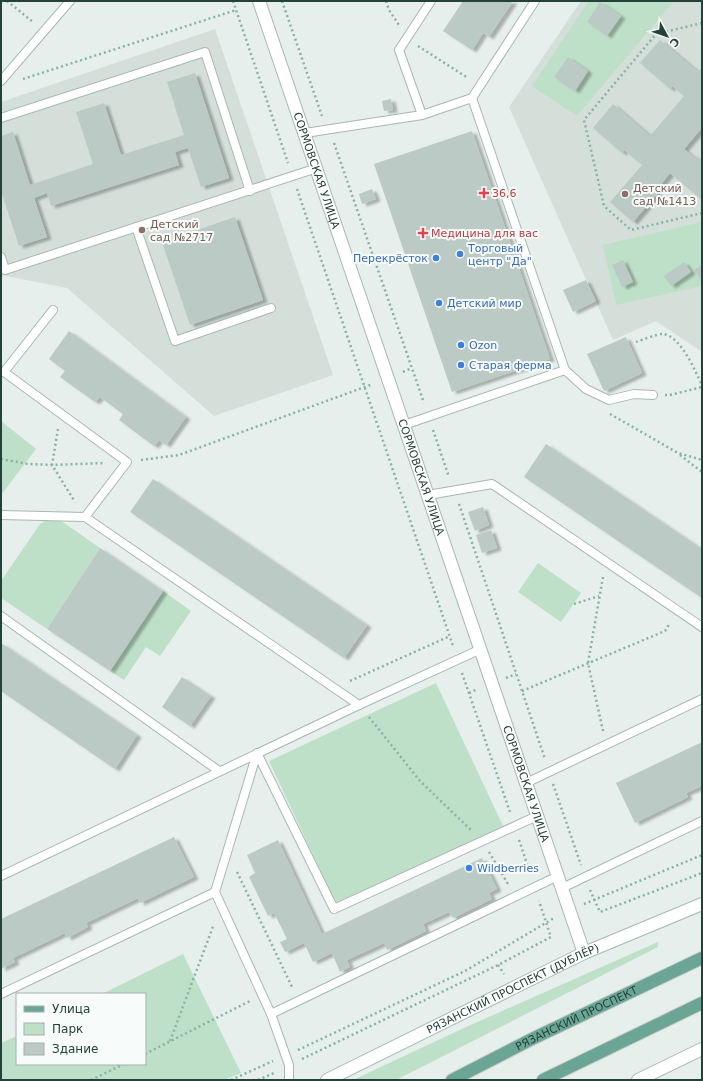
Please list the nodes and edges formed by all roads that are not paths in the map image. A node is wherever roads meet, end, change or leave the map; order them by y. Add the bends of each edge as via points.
1 (70, 1) edge
2 (259, 1) edge
3 (431, 1) edge
4 (535, 1) edge
5 (1, 81) edge
6 (472, 98) junction
7 (422, 115) junction
8 (1, 118) edge
9 (305, 133) junction
10 (317, 168) junction
11 (250, 190) junction
12 (136, 227) junction
13 (1, 257) edge
14 (271, 308) dead end
15 (53, 310) dead end
16 (565, 370) junction
17 (653, 395) road end
18 (404, 425) junction
19 (428, 495) junction
20 (1, 515) edge
21 (84, 517) junction
22 (1, 616) edge
23 (702, 627) edge
24 (481, 649) junction
25 (702, 699) edge
26 (359, 705) junction
27 (257, 753) junction
28 (219, 771) junction
29 (526, 783) junction
30 (537, 816) junction
31 (702, 821) edge
32 (1, 876) edge
33 (558, 876) junction
34 (562, 888) junction
35 (215, 892) junction
36 (702, 904) edge
37 (584, 953) junction
38 (702, 958) edge
39 (1, 994) edge
40 (702, 1002) edge
41 (271, 1014) junction
42 (702, 1049) edge
43 (289, 1080) edge
44 (327, 1080) edge
45 (452, 1080) edge
46 (543, 1080) edge
47 (638, 1080) edge

1 - 5 lane
2 - 9 street, СОРМОВСКАЯ УЛИЦА
3 - 7 lane via 400,50
4 - 6 lane
6 - 7 lane
6 - 16 lane
7 - 9 lane
8 - 11 lane via 205,52
9 - 10 street, СОРМОВСКАЯ УЛИЦА
10 - 11 lane
10 - 18 street, СОРМОВСКАЯ УЛИЦА
11 - 12 lane
12 - 13 lane via 5,270
12 - 14 lane via 175,341
15 - 21 lane via 4,372 127,462
16 - 17 lane via 586,389 609,400 634,394
16 - 18 lane
18 - 19 street, СОРМОВСКАЯ УЛИЦА
19 - 23 lane via 492,484
19 - 24 street, СОРМОВСКАЯ УЛИЦА
20 - 21 lane
21 - 26 lane
22 - 28 lane
24 - 26 lane
24 - 29 street, СОРМОВСКАЯ УЛИЦА
25 - 29 lane
26 - 27 lane
27 - 28 lane
27 - 30 lane via 334,909
27 - 35 lane
28 - 32 lane
29 - 30 street, СОРМОВСКАЯ УЛИЦА
30 - 33 street, СОРМОВСКАЯ УЛИЦА
31 - 34 lane
33 - 34 street, СОРМОВСКАЯ УЛИЦА
33 - 41 lane
34 - 37 street, СОРМОВСКАЯ УЛИЦА
35 - 39 lane
35 - 41 lane
36 - 37 street, РЯЗАНСКИЙ ПРОСПЕКТ (ДУБЛЁР)
37 - 44 street, РЯЗАНСКИЙ ПРОСПЕКТ (ДУБЛЁР)
38 - 45 main road, РЯЗАНСКИЙ ПРОСПЕКТ
40 - 46 main road
41 - 43 lane via 289,1066
42 - 47 street

